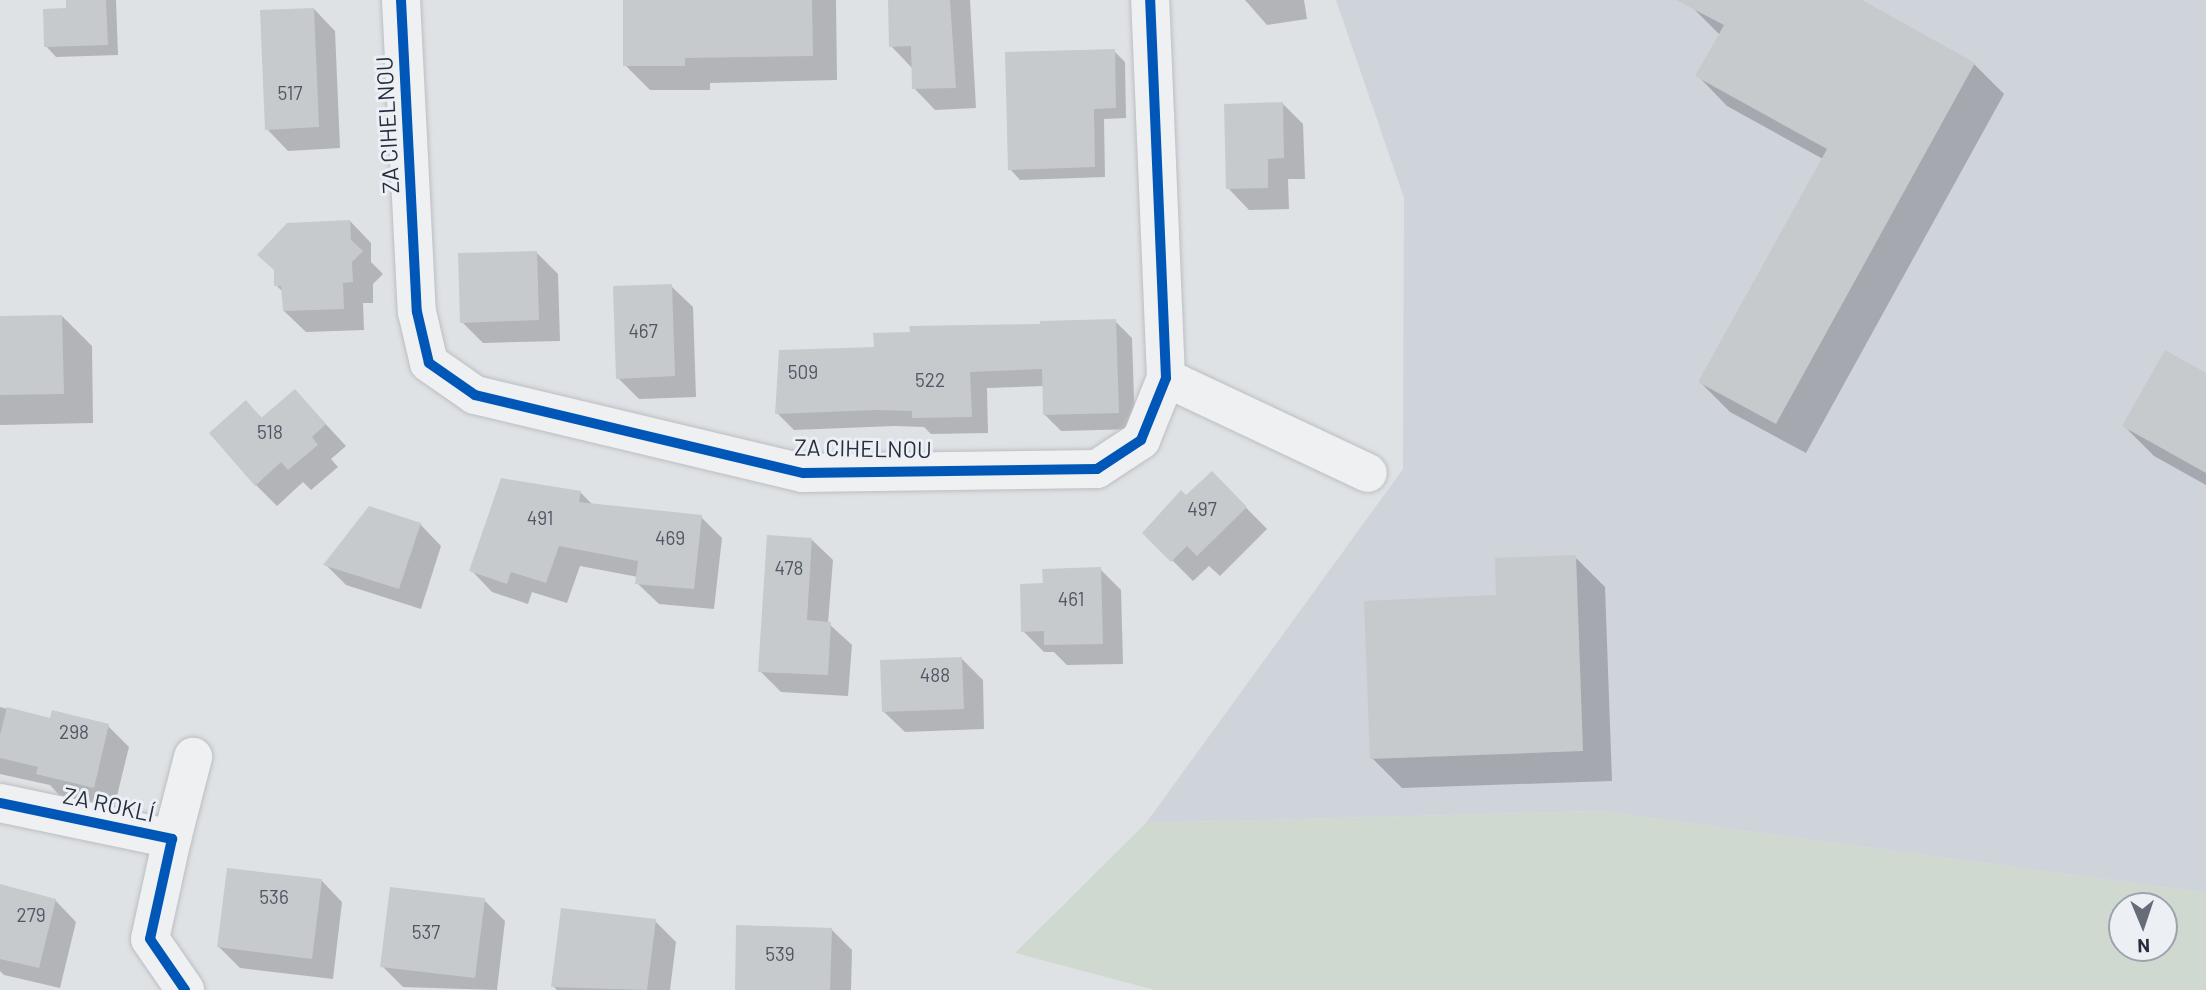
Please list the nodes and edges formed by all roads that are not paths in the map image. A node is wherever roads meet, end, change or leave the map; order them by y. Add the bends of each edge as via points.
1 (401, 0) edge
2 (1150, 0) edge
3 (1166, 378) junction
4 (1368, 473) dead end
5 (193, 757) dead end
6 (0, 803) edge
7 (172, 839) junction
8 (185, 990) edge

1 - 3 street, ZA CIHELNOU via 417,312 429,363 475,395 803,473 1097,469 1141,440
2 - 3 street, ZA CIHELNOU
3 - 4 street
5 - 7 street, ZA ROKLÍ
6 - 7 street, ZA ROKLÍ
7 - 8 street, ZA ROKLÍ via 150,939

